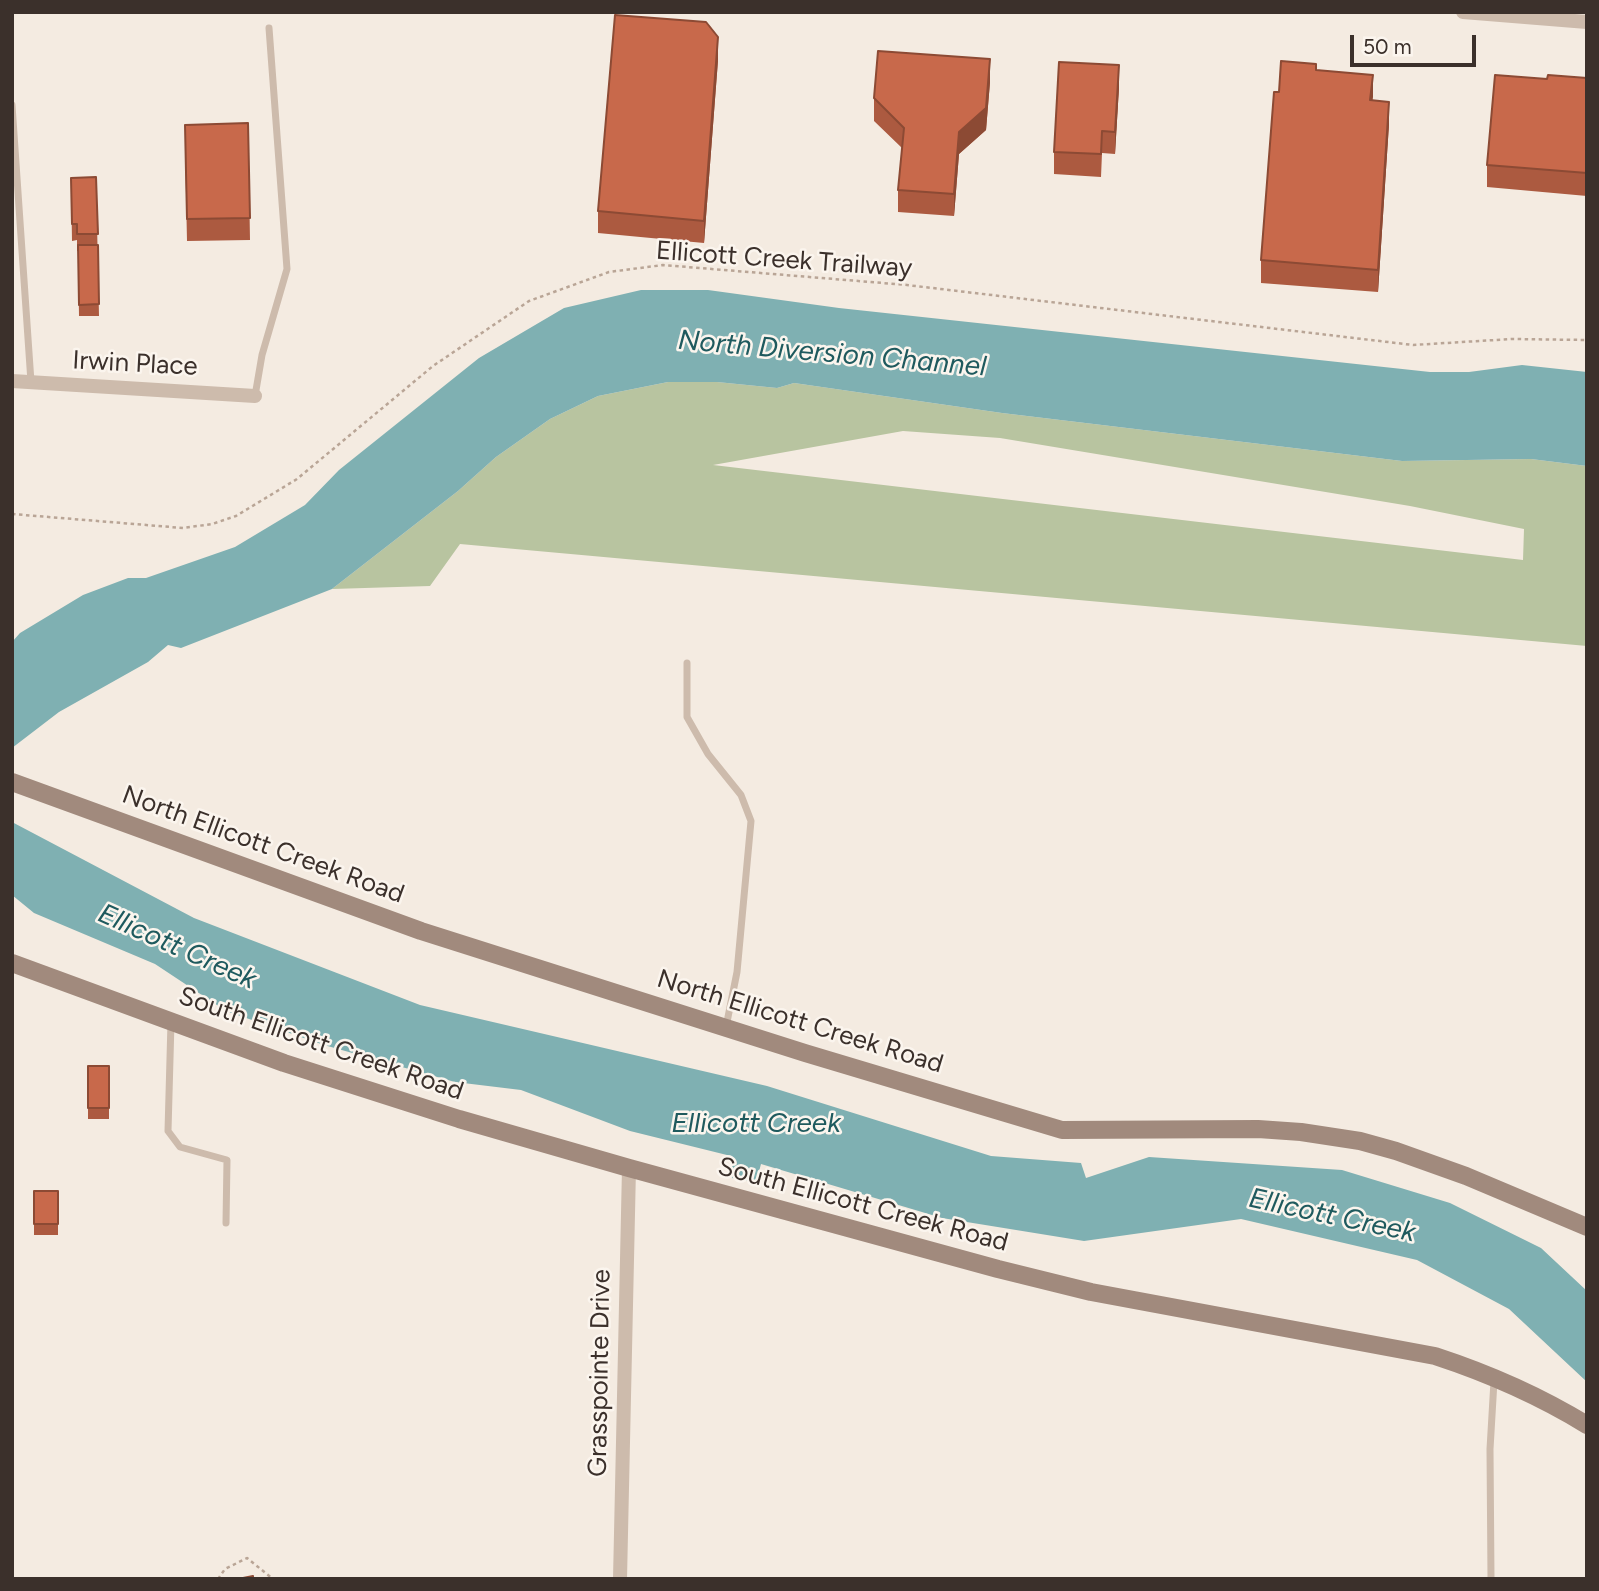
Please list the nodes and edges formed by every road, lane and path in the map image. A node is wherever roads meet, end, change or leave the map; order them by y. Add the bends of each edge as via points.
1 (1463, 12) edge
2 (1587, 22) edge
3 (269, 28) dead end
4 (12, 105) edge
5 (1587, 340) edge
6 (12, 381) edge
7 (31, 383) junction
8 (255, 396) joint
9 (12, 514) edge
10 (687, 663) dead end
11 (13, 782) edge
12 (12, 963) edge
13 (171, 1021) junction
14 (726, 1028) junction
15 (629, 1168) junction
16 (226, 1223) dead end
17 (1587, 1227) edge
18 (1494, 1376) junction
19 (1587, 1425) edge
20 (218, 1579) edge
21 (273, 1579) edge
22 (620, 1579) edge
23 (1491, 1579) edge

1 - 2 street
3 - 8 lane via 287,269
4 - 7 lane
5 - 9 path, Ellicott Creek Trailway via 1413,345 907,285 663,265 609,272 529,301 433,366 297,479 236,516 183,528
6 - 7 street, Irwin Place
7 - 8 street, Irwin Place
10 - 14 lane via 687,717 708,754 741,795 751,821 737,972
11 - 14 street, North Ellicott Creek Road via 421,931
12 - 13 street, South Ellicott Creek Road
13 - 15 street, South Ellicott Creek Road via 284,1063
13 - 16 lane via 168,1131 180,1147 227,1160
14 - 17 street, North Ellicott Creek Road via 1062,1130 1258,1129 1360,1141 1466,1176
15 - 18 street, South Ellicott Creek Road via 1024,1276 1435,1356
15 - 22 street, Grasspointe Drive
18 - 19 street, South Ellicott Creek Road
18 - 23 lane
20 - 21 path via 225,1569 247,1558

